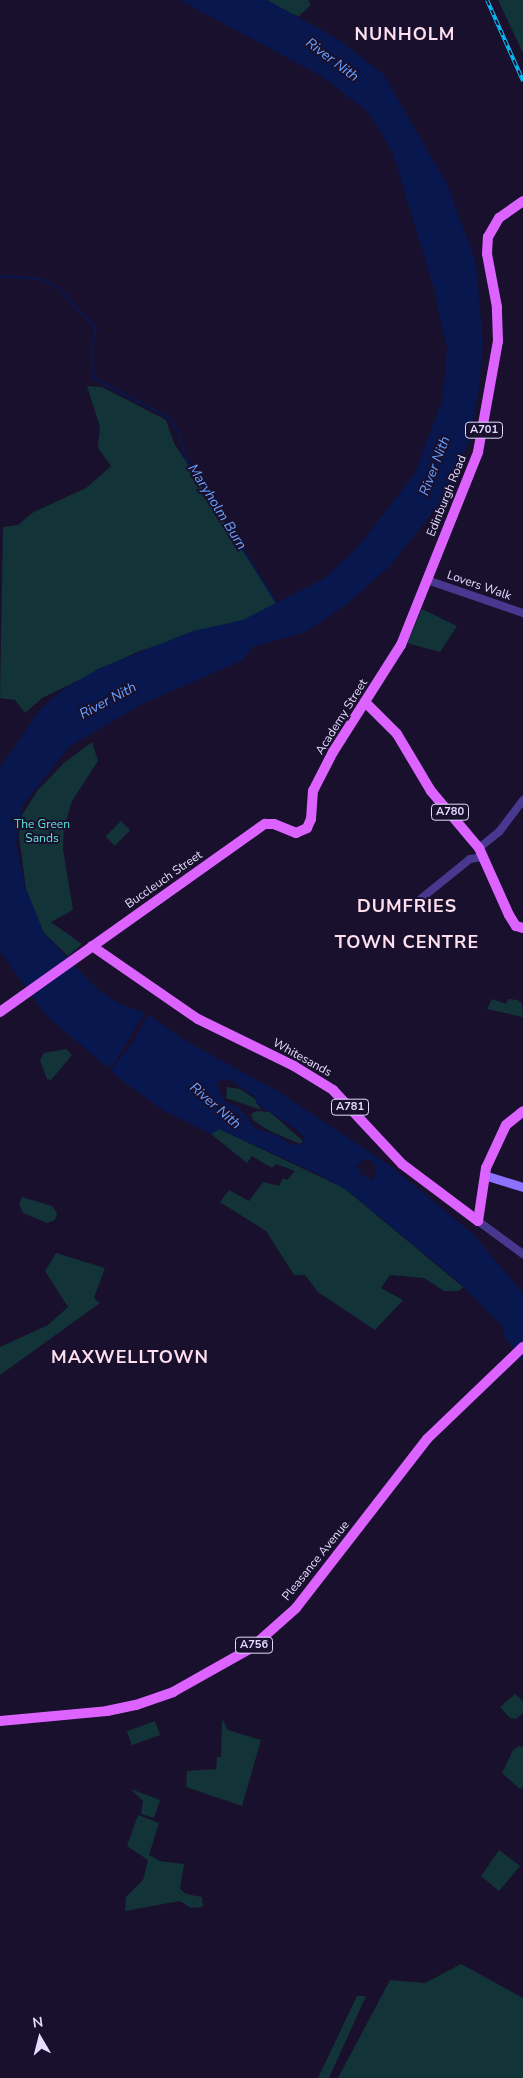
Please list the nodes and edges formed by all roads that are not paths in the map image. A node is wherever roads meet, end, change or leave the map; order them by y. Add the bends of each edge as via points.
1 (523, 201) edge
2 (428, 580) junction
3 (523, 614) edge
4 (394, 659) joint
5 (365, 702) junction
6 (523, 800) edge
7 (260, 828) joint
8 (481, 852) junction
9 (418, 901) dead end
10 (523, 928) edge
11 (92, 946) junction
12 (0, 1003) edge
13 (14, 1003) junction
14 (0, 1012) edge
15 (523, 1111) edge
16 (484, 1175) junction
17 (523, 1187) edge
18 (479, 1198) junction
19 (466, 1212) junction
20 (478, 1222) junction
21 (523, 1254) edge
22 (523, 1347) edge
23 (0, 1721) edge

1 - 2 main road, Edinburgh Road / A701 via 499,218 488,238 487,254 499,324 490,402 478,452
2 - 3 street, Lovers Walk
2 - 4 main road, Edinburgh Road / A701
4 - 5 main road, Academy Street / A701
5 - 7 main road, Academy Street via 313,791 311,819 302,832 291,832 270,823
5 - 8 main road, A780 via 397,734 431,791
6 - 8 street
7 - 11 main road, Buccleuch Street
8 - 9 street
8 - 10 main road, A780 via 509,915 516,926
11 - 13 main road, Buccleuch Street
11 - 19 main road, Whitesands / A781 via 198,1019 294,1066 333,1090 402,1164
12 - 13 main road
13 - 14 main road, Buccleuch Street
15 - 16 main road via 506,1125
16 - 17 main road
16 - 18 main road
18 - 19 main road
18 - 20 main road
19 - 20 main road, Whitesands / A781
20 - 21 street
22 - 23 main road, Pleasance Avenue / A756 via 427,1439 296,1608 250,1648 181,1688 136,1705

